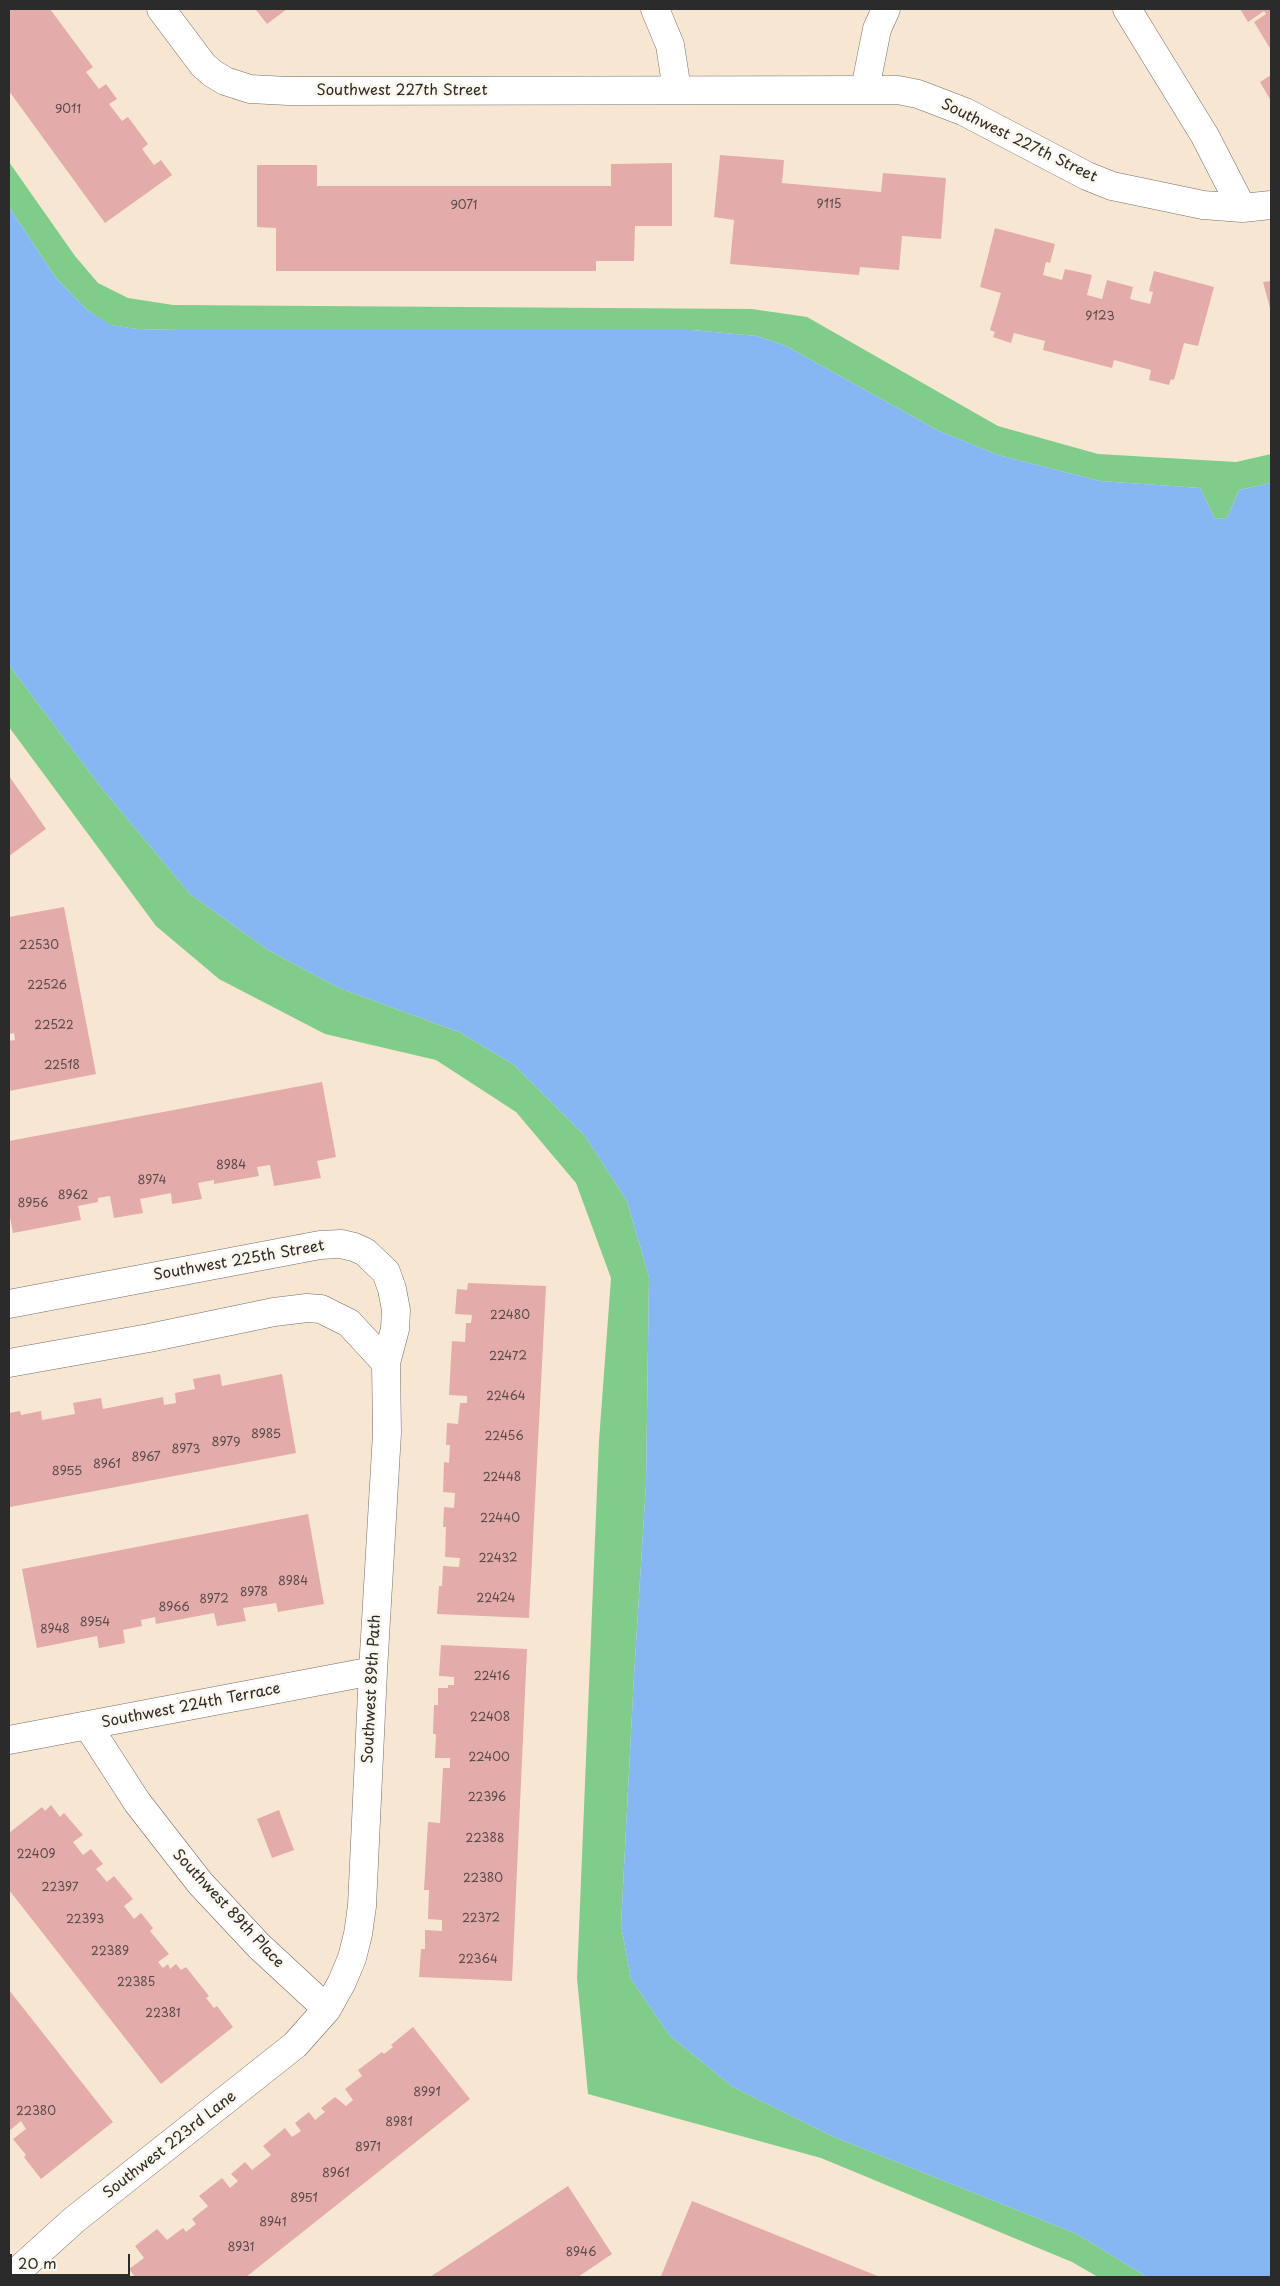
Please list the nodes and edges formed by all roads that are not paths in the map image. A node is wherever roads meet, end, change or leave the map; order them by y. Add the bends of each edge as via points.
1 (161, 9) edge
2 (655, 9) edge
3 (886, 9) edge
4 (1127, 9) edge
5 (677, 90) junction
6 (865, 90) junction
7 (1271, 205) edge
8 (1242, 208) junction
9 (9, 1304) edge
10 (9, 1363) edge
11 (386, 1363) junction
12 (373, 1671) junction
13 (88, 1726) junction
14 (9, 1740) edge
15 (327, 2009) junction
16 (14, 2265) edge

1 - 5 street, Southwest 227th Street via 212,73 224,81 250,89
2 - 5 street via 670,45
3 - 6 street via 876,36
4 - 8 street via 1205,136
5 - 6 street, Southwest 227th Street
6 - 8 street, Southwest 227th Street via 898,90 942,102 1086,176 1112,186 1203,205
7 - 8 street, Southwest 227th Street
9 - 11 street, Southwest 225th Street via 320,1245 354,1246 366,1252 386,1272 392,1289 395,1329
10 - 11 street via 307,1308 321,1309 349,1323
11 - 12 street, Southwest 89th Path via 387,1433
12 - 13 street, Southwest 224th Terrace
12 - 15 street, Southwest 89th Path via 360,1925 352,1958
13 - 14 street, Southwest 224th Terrace
13 - 15 street, Southwest 89th Place via 136,1802 200,1883 259,1946
15 - 16 street, Southwest 223rd Lane via 295,2045

